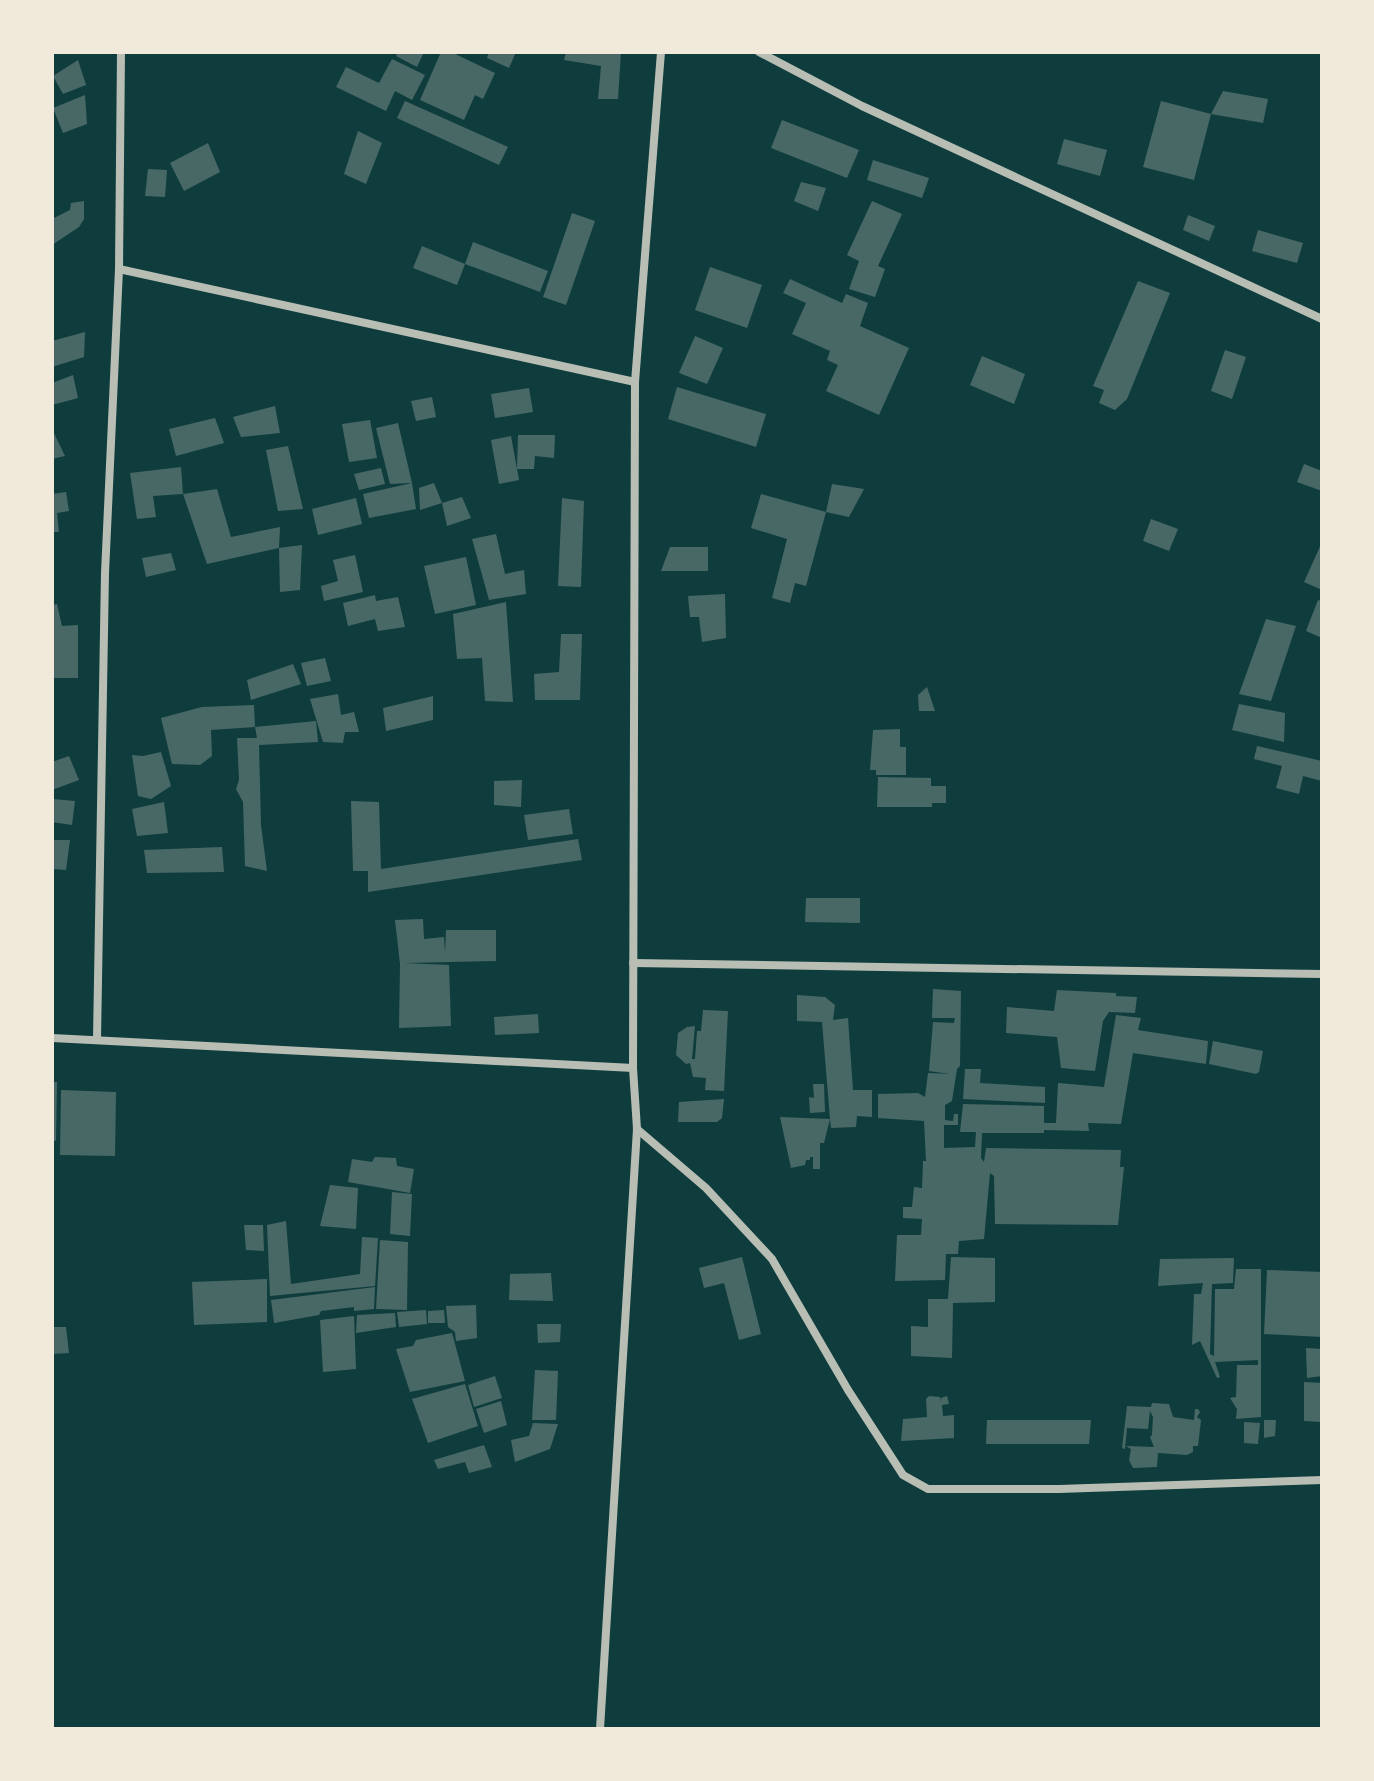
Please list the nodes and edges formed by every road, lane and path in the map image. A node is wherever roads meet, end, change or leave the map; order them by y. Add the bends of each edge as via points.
1 (121, 52) edge
2 (661, 52) edge
3 (759, 52) edge
4 (119, 269) junction
5 (1322, 319) edge
6 (635, 382) junction
7 (633, 963) junction
8 (1322, 974) edge
9 (52, 1038) edge
10 (97, 1039) junction
11 (633, 1068) junction
12 (637, 1129) junction
13 (1322, 1480) edge
14 (600, 1729) edge

1 - 4 street
2 - 6 street
3 - 5 street via 862,106
4 - 6 street
4 - 10 street via 105,573
6 - 7 street
7 - 8 street
7 - 11 street
9 - 10 street
10 - 11 street
11 - 12 street
12 - 13 street via 706,1188 772,1259 903,1475 928,1489
12 - 14 street

